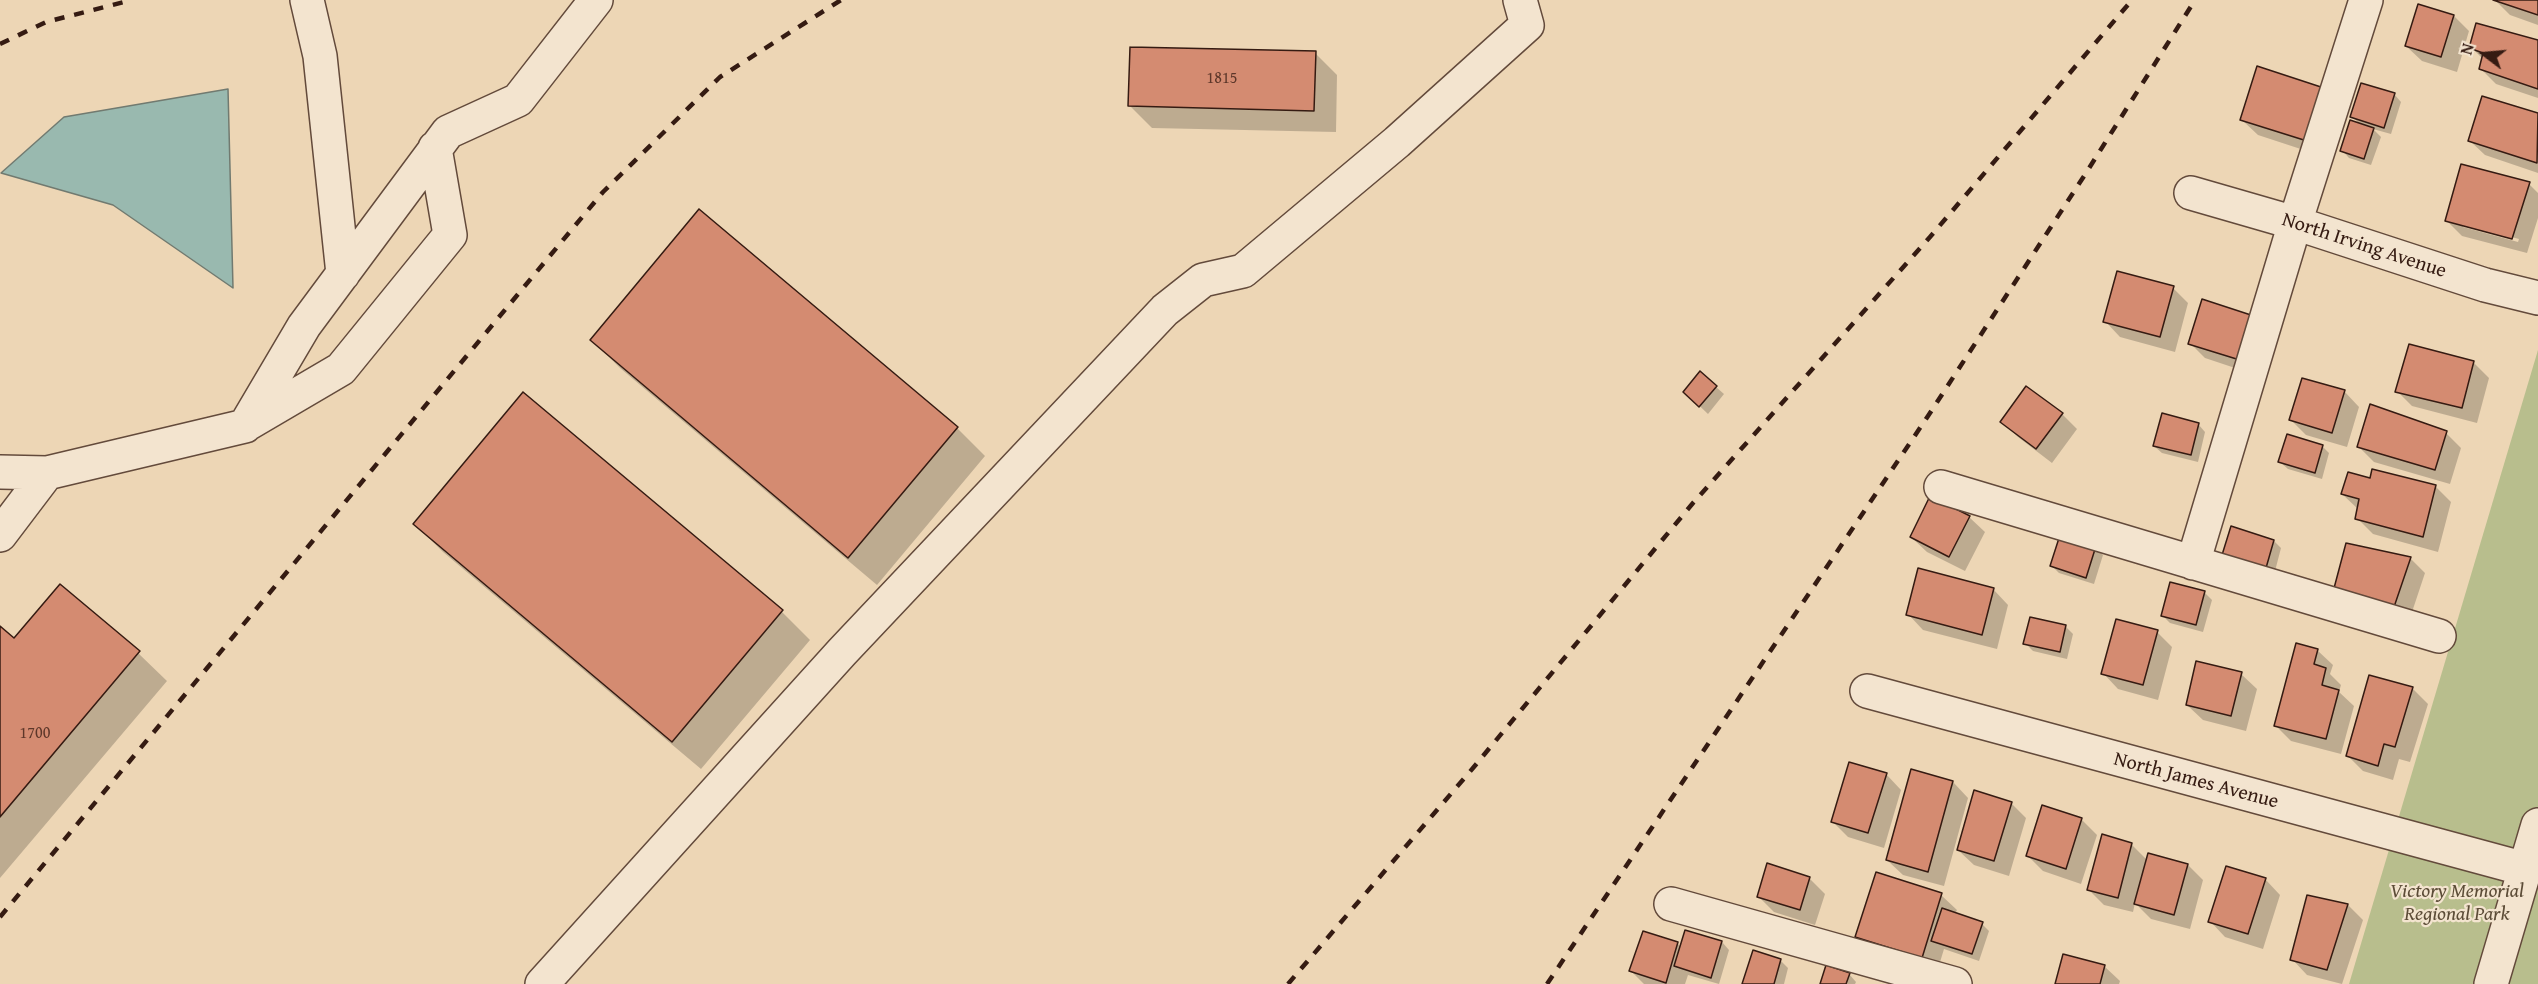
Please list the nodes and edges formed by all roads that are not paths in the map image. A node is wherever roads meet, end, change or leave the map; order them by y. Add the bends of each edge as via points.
1 (307, 0) edge
2 (596, 0) edge
3 (1520, 0) edge
4 (2366, 0) edge
5 (442, 140) junction
6 (2191, 193) dead end
7 (2295, 223) junction
8 (343, 274) junction
9 (2538, 298) edge
10 (245, 426) junction
11 (0, 472) edge
12 (47, 473) junction
13 (1941, 487) dead end
14 (0, 535) edge
15 (2193, 562) junction
16 (2439, 636) dead end
17 (1867, 691) dead end
18 (2538, 825) edge
19 (2525, 869) junction
20 (1671, 904) dead end
21 (542, 984) edge
22 (1955, 984) edge
23 (2491, 984) edge

1 - 8 street via 320,56
2 - 5 street via 519,100
3 - 21 street via 1527,25 1397,142 1243,271 1203,280 1165,310 842,652
4 - 7 street
5 - 8 street
5 - 10 street via 450,236 341,369
6 - 7 street, North Irving Avenue
7 - 9 street, North Irving Avenue via 2485,285
7 - 15 street
8 - 10 street via 304,326
10 - 12 street
11 - 12 street
12 - 14 street
13 - 15 street
15 - 16 street
17 - 19 street, North James Avenue
18 - 19 street
19 - 23 street
20 - 22 street

